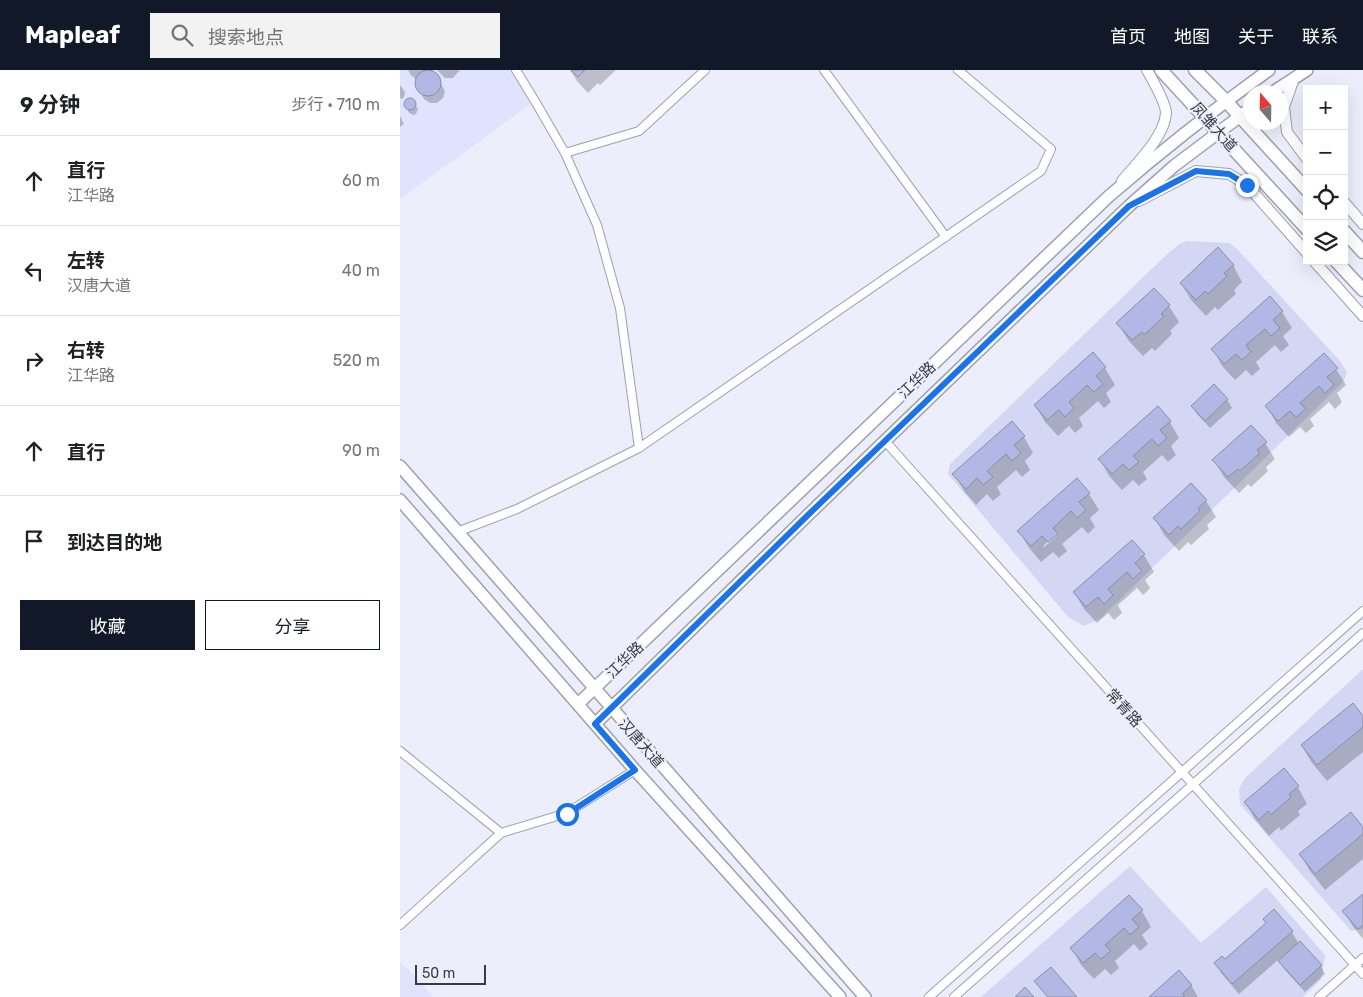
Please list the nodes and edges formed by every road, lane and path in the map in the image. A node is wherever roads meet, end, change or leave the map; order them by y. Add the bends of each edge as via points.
1 (516, 70) edge
2 (705, 70) edge
3 (824, 70) edge
4 (958, 70) edge
5 (1140, 70) edge
6 (1146, 70) edge
7 (1161, 70) edge
8 (1196, 70) edge
9 (1269, 70) edge
10 (1307, 70) edge
11 (1294, 78) junction
12 (1284, 85) edge
13 (1156, 86) junction
14 (1226, 101) junction
15 (1243, 114) edge
16 (1240, 116) junction
17 (1205, 117) junction
18 (1218, 132) junction
19 (565, 153) junction
20 (1303, 156) edge
21 (1264, 183) junction
22 (1303, 186) edge
23 (1108, 197) junction
24 (1129, 206) junction
25 (1348, 207) edge
26 (1276, 218) junction
27 (1363, 224) edge
28 (1303, 225) edge
29 (1348, 235) edge
30 (946, 237) junction
31 (1303, 248) edge
32 (1363, 252) edge
33 (1318, 265) edge
34 (1340, 265) edge
35 (1363, 290) edge
36 (1363, 316) edge
37 (885, 441) junction
38 (639, 448) junction
39 (400, 466) edge
40 (400, 500) edge
41 (457, 532) junction
42 (1363, 611) edge
43 (1363, 633) edge
44 (594, 689) junction
45 (578, 704) junction
46 (611, 709) junction
47 (595, 724) junction
48 (400, 751) edge
49 (635, 770) junction
50 (1182, 773) junction
51 (1193, 785) junction
52 (501, 833) junction
53 (400, 926) edge
54 (1363, 958) edge
55 (1355, 965) junction
56 (1363, 974) edge
57 (840, 997) edge
58 (864, 997) edge
59 (929, 997) edge
60 (954, 997) edge
61 (1319, 997) edge

1 - 19 street
2 - 19 street via 639,131
3 - 30 street
4 - 30 street via 1051,149 1041,171
5 - 13 street
6 - 13 street
7 - 17 main road, 凤雏大道
8 - 14 main road, 凤雏大道
9 - 14 main road, 江华路
10 - 11 main road
11 - 12 main road
11 - 20 street via 1284,107 1287,132
13 - 23 street via 1166,112 1158,137
14 - 16 main road, 凤雏大道
14 - 17 main road, 江华路
15 - 16 main road, 江华路
16 - 18 main road, 江华路
16 - 22 main road, 凤雏大道
17 - 18 main road, 凤雏大道
17 - 23 main road, 江华路
18 - 21 main road, 凤雏大道
18 - 24 main road, 江华路
19 - 38 street via 597,226 620,308
21 - 26 street
21 - 28 main road, 凤雏大道
23 - 44 main road, 江华路
24 - 26 street via 1196,171 1229,174 1247,185
24 - 37 main road, 江华路
25 - 27 street
26 - 31 street
29 - 32 main road
30 - 38 street
33 - 36 street
34 - 35 main road
37 - 46 main road, 江华路
37 - 50 street, 常青路
38 - 41 street via 517,509
39 - 41 main road, 汉唐大道
40 - 45 main road, 汉唐大道
41 - 44 main road, 汉唐大道
42 - 50 street
43 - 51 street
44 - 45 main road, 江华路
44 - 46 main road, 汉唐大道
45 - 47 main road, 汉唐大道
46 - 47 main road, 江华路
46 - 58 main road, 汉唐大道
47 - 49 main road, 汉唐大道
48 - 52 street
49 - 52 street via 567,814
49 - 57 main road, 汉唐大道
50 - 51 street, 常青路
50 - 59 street
51 - 55 street, 常青路
51 - 60 street
52 - 53 street
54 - 55 street
55 - 56 street, 常青路
55 - 61 street

